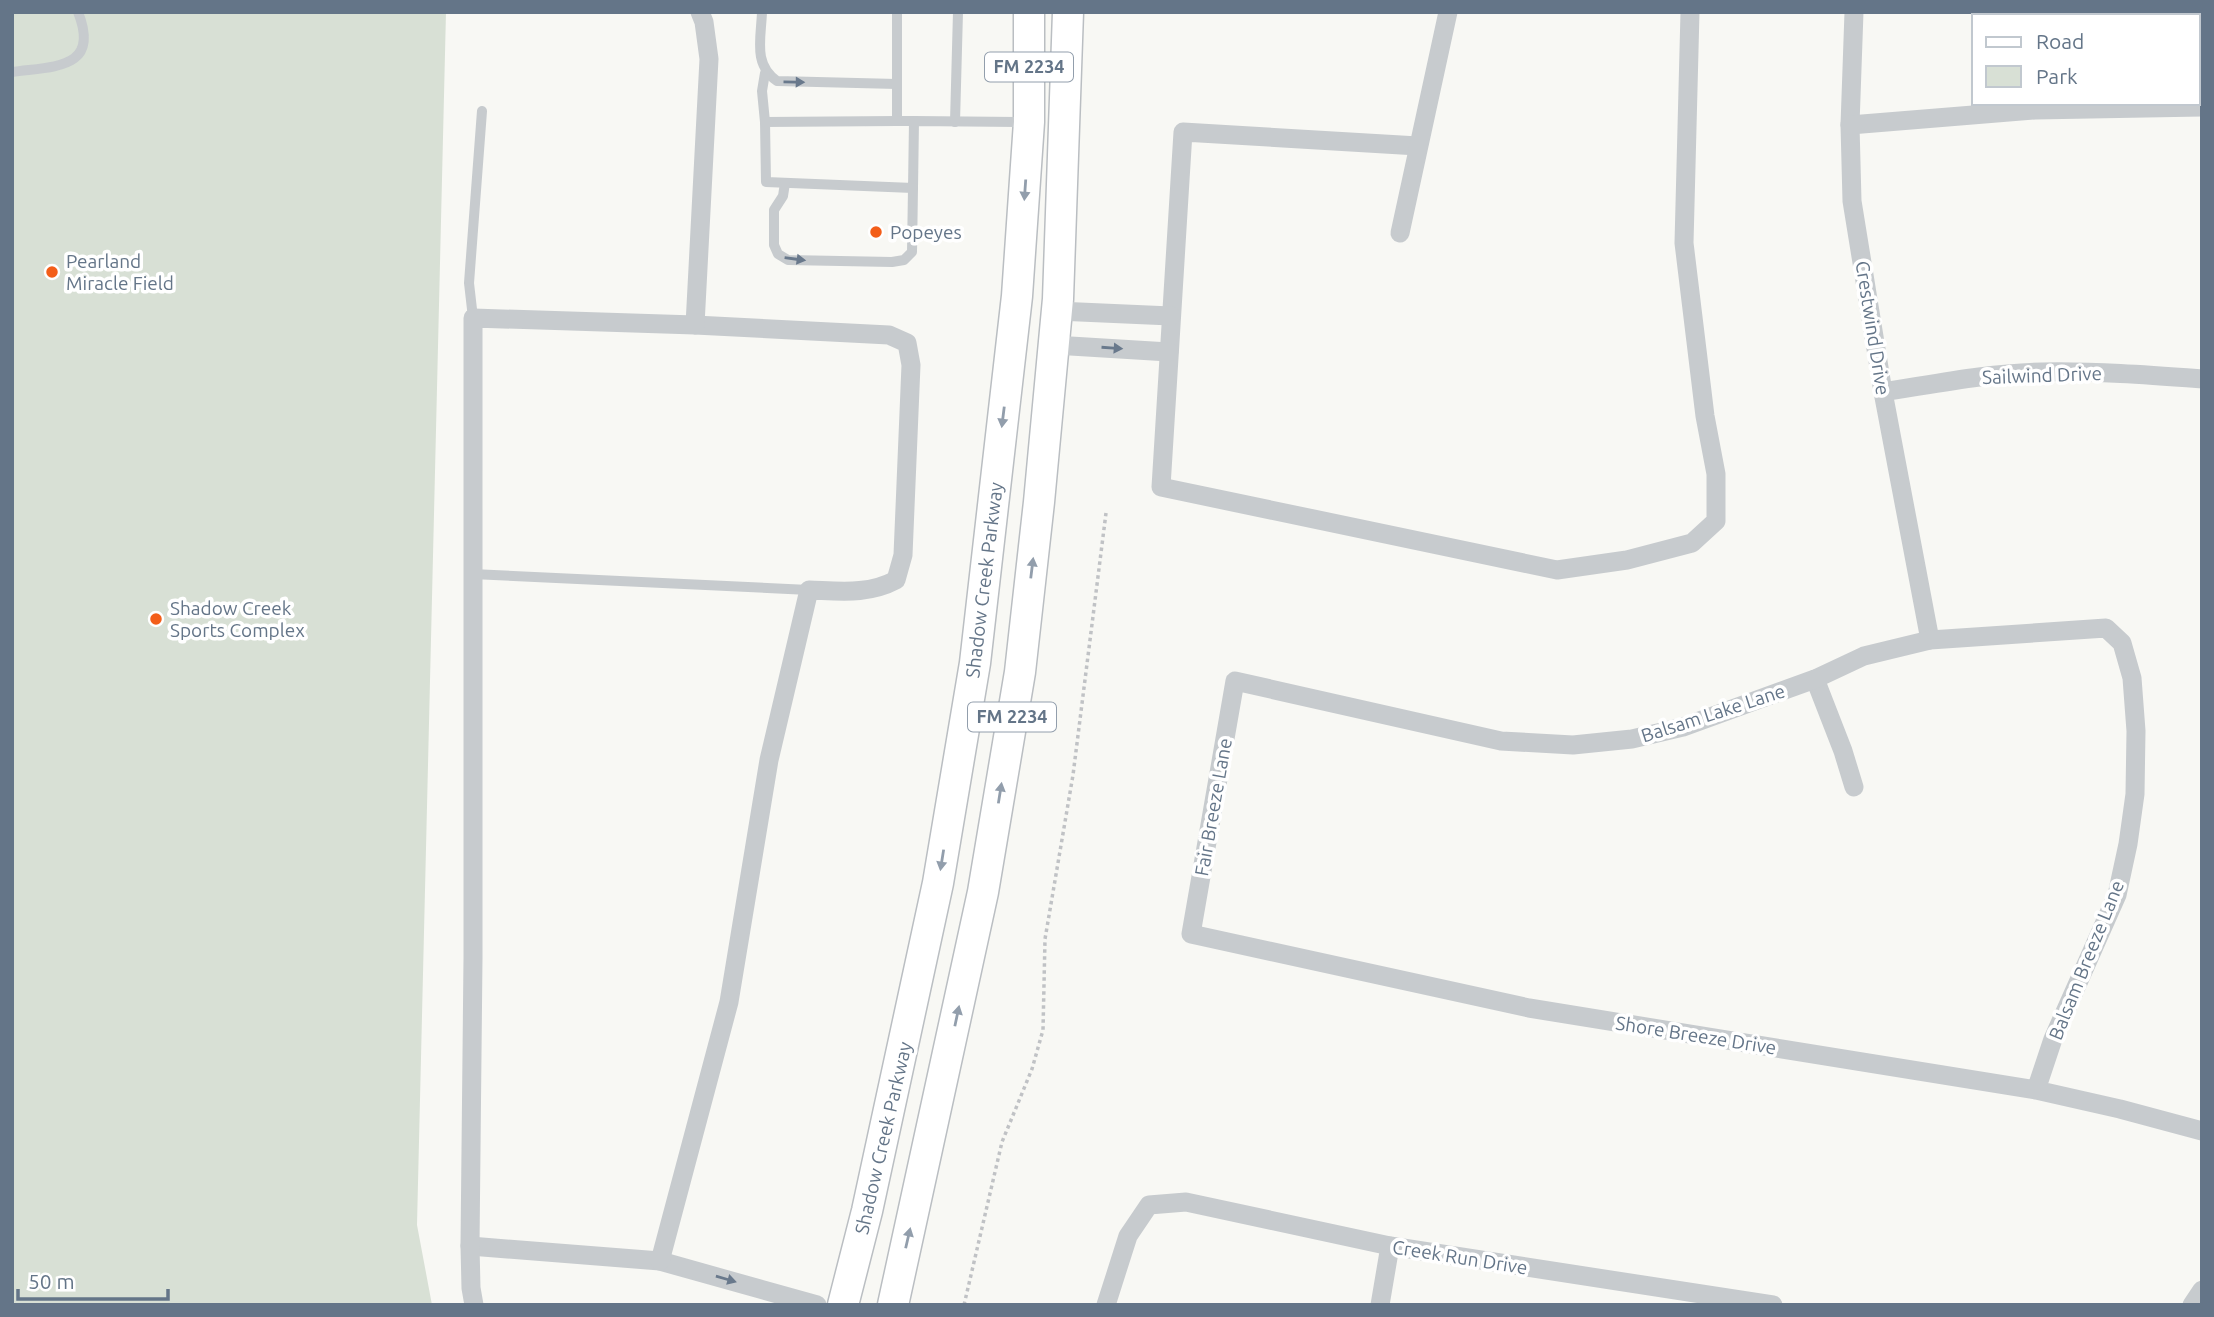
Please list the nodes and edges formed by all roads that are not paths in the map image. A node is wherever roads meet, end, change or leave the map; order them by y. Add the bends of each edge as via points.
1 (78, 12) edge
2 (700, 12) edge
3 (762, 12) edge
4 (897, 12) edge
5 (958, 12) edge
6 (1029, 12) edge
7 (1068, 12) edge
8 (1448, 12) edge
9 (1690, 12) edge
10 (1854, 12) edge
11 (12, 72) edge
12 (765, 73) junction
13 (897, 84) junction
14 (2202, 107) edge
15 (482, 111) dead end
16 (897, 121) junction
17 (914, 121) junction
18 (765, 122) junction
19 (955, 122) junction
20 (1029, 122) junction
21 (1850, 125) junction
22 (1418, 146) junction
23 (785, 183) junction
24 (913, 188) junction
25 (1399, 233) dead end
26 (1057, 311) junction
27 (1171, 316) junction
28 (473, 318) junction
29 (695, 325) junction
30 (1054, 345) junction
31 (1169, 352) junction
32 (2202, 379) edge
33 (1883, 392) junction
34 (472, 574) junction
35 (809, 590) junction
36 (2106, 628) joint
37 (1930, 640) junction
38 (1815, 679) junction
39 (1235, 681) joint
40 (1854, 787) dead end
41 (1191, 934) joint
42 (2036, 1090) junction
43 (2202, 1131) edge
44 (470, 1246) junction
45 (1390, 1246) junction
46 (660, 1261) junction
47 (474, 1305) edge
48 (817, 1305) edge
49 (844, 1305) edge
50 (892, 1305) edge
51 (1106, 1305) edge
52 (1380, 1305) edge
53 (1773, 1305) edge

1 - 11 lane via 85,42 78,58
2 - 29 street via 709,59
3 - 12 lane
4 - 13 lane
5 - 19 lane
6 - 20 main road, Shadow Creek Parkway / FM 2234
7 - 26 main road, FM 2234
8 - 22 street
9 - 31 street via 1684,243 1716,474 1716,521 1692,543 1627,560 1557,570 1161,487
10 - 21 street, Crestwind Drive
12 -> 13 lane via 777,81
12 - 18 lane
13 - 16 lane
14 - 21 street via 2035,110
15 - 28 lane via 469,283
16 - 17 lane
16 - 18 lane
17 - 19 lane
17 - 24 lane
18 - 23 lane via 766,182
19 - 20 lane
20 -> 49 main road, Shadow Creek Parkway / FM 2234 via 1017,296 975,663 938,883
21 - 33 street, Crestwind Drive via 1852,201
22 - 25 street
22 - 27 street via 1183,132
23 - 24 lane
23 -> 24 lane via 774,210 774,246 788,260 904,260 912,252
26 - 27 street
26 - 30 main road, FM 2234
27 - 31 street
28 - 29 street
28 - 34 street
29 - 35 street via 889,334 907,343 911,365 903,555 896,580 880,588
30 -> 31 street
50 -> 30 main road, FM 2234 via 983,892 1020,672
32 - 33 street, Sailwind Drive via 2040,372
33 - 37 street, Crestwind Drive
34 - 35 lane
34 - 44 street
35 - 46 street via 769,760 729,1002
36 - 37 street, Balsam Lake Lane
36 - 42 street, Balsam Breeze Lane via 2122,643 2132,678 2135,794 2128,844 2117,895 2053,1039
37 - 38 street, Balsam Lake Lane via 1864,656
38 - 39 street, Balsam Lake Lane via 1683,727 1632,739 1573,745 1501,741
38 - 40 street
39 - 41 street, Fair Breeze Lane
41 - 42 street, Shore Breeze Drive via 1529,1008
42 - 43 street, Shore Breeze Drive
44 - 46 street
44 - 47 street
45 - 51 street, Creek Run Drive via 1186,1202 1149,1205 1128,1236
45 - 52 street
45 - 53 street, Creek Run Drive
46 -> 48 street

